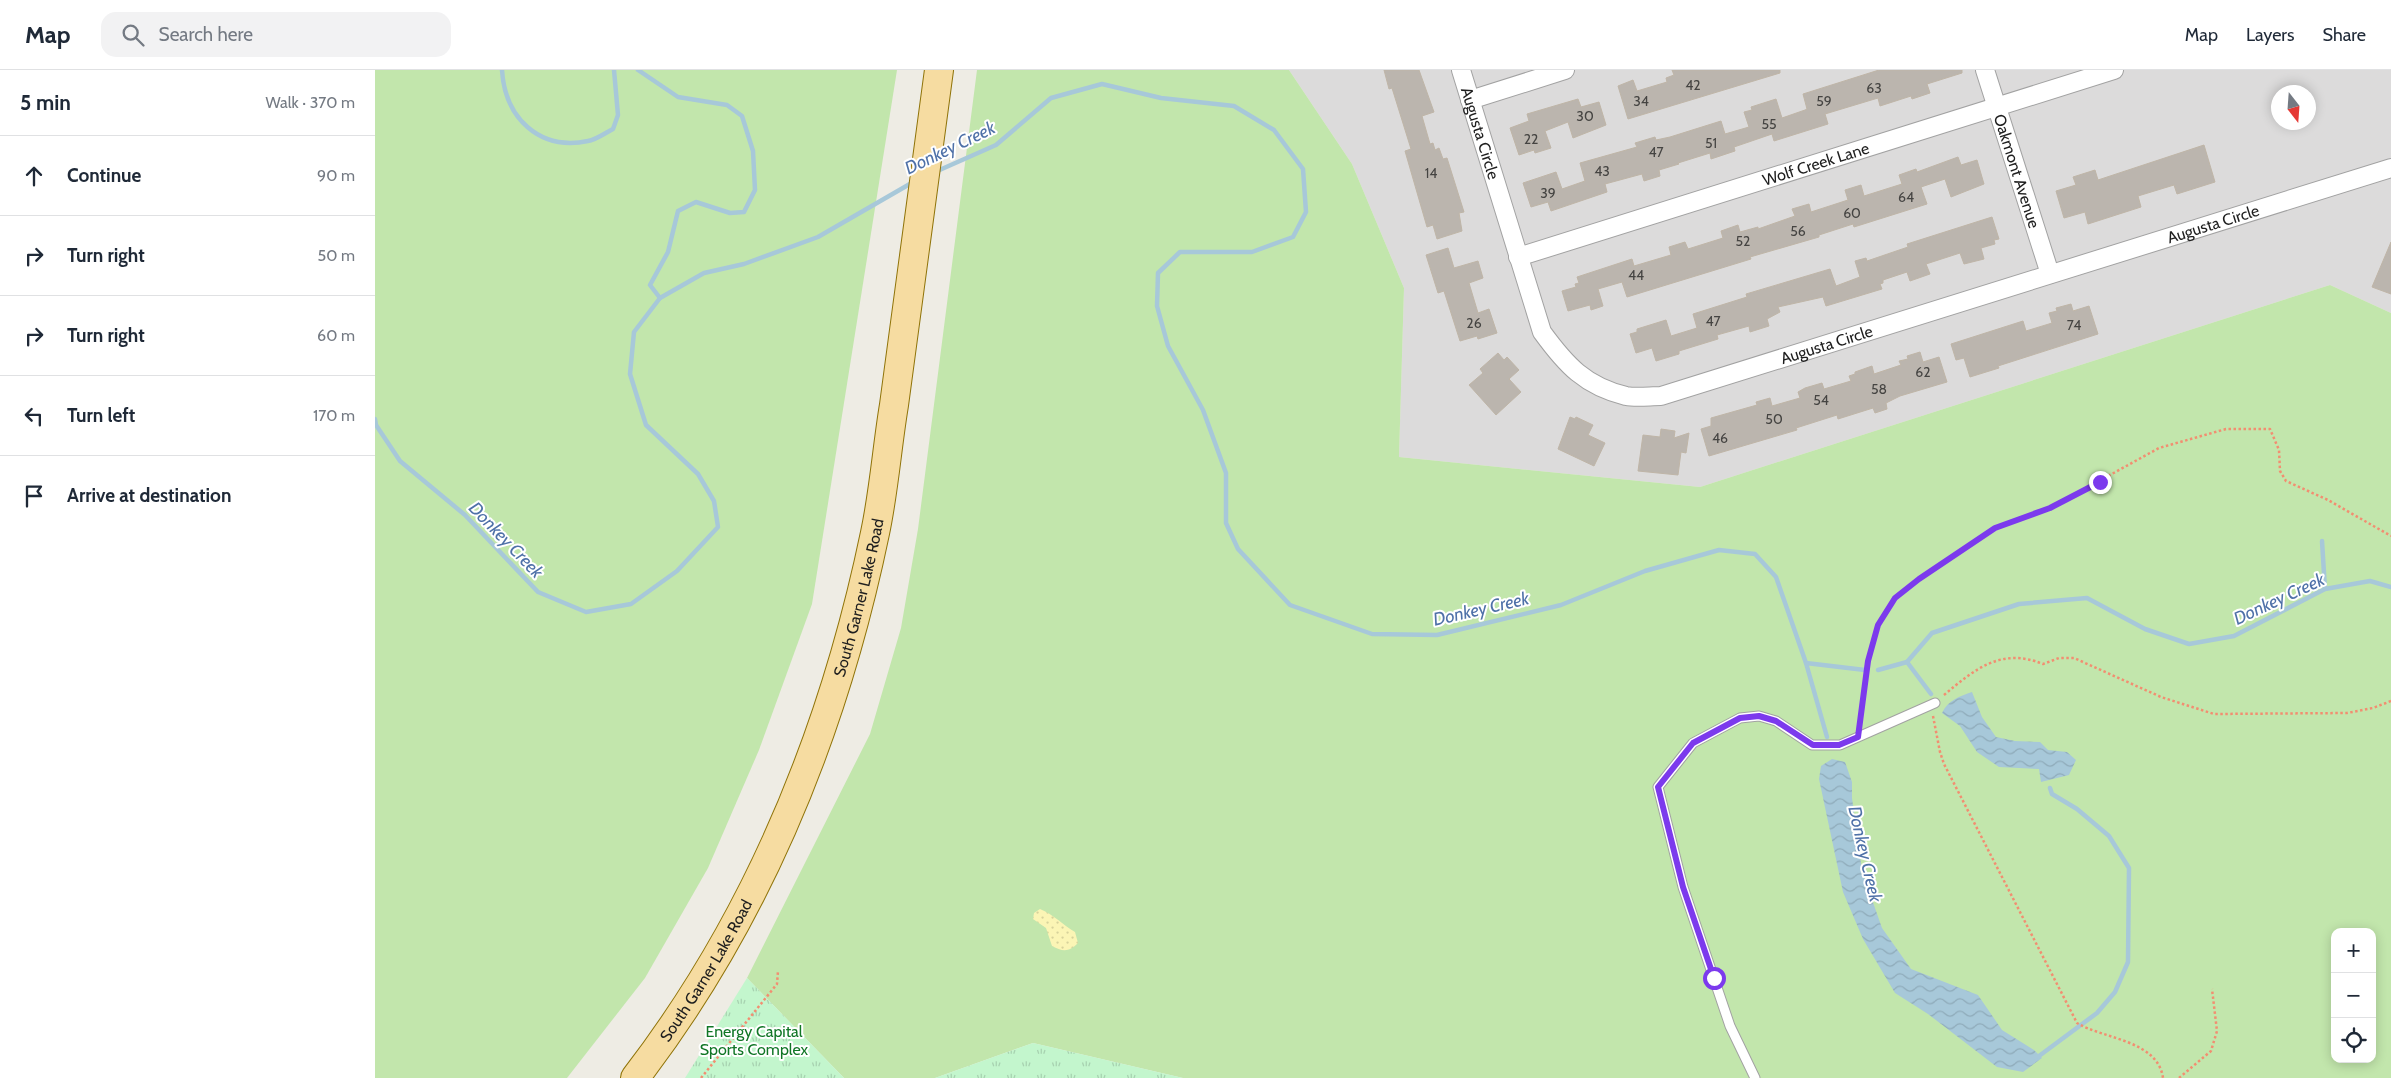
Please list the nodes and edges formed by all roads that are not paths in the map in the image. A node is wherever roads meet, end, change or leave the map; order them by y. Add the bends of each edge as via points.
1 (939, 70) edge
2 (1461, 70) edge
3 (1565, 70) edge
4 (1985, 70) edge
5 (2114, 70) edge
6 (1470, 100) junction
7 (1996, 107) junction
8 (2391, 168) edge
9 (1518, 257) junction
10 (2049, 274) junction
11 (1935, 703) road end
12 (635, 1078) edge
13 (1755, 1078) edge

1 - 12 main road, South Garner Lake Road via 875,532 840,669 795,802 755,887 710,968
2 - 6 street, Augusta Circle
3 - 6 street
4 - 7 street, Oakmont Avenue
5 - 7 street, Wolf Creek Lane
6 - 9 street, Augusta Circle
7 - 9 street, Wolf Creek Lane
7 - 10 street, Oakmont Avenue
8 - 10 street, Augusta Circle
9 - 10 street, Augusta Circle via 1542,332 1564,362 1591,383 1627,396 1661,396
11 - 13 lane via 1839,745 1813,745 1776,721 1759,716 1740,718 1693,743 1658,787 1683,887 1730,1026

